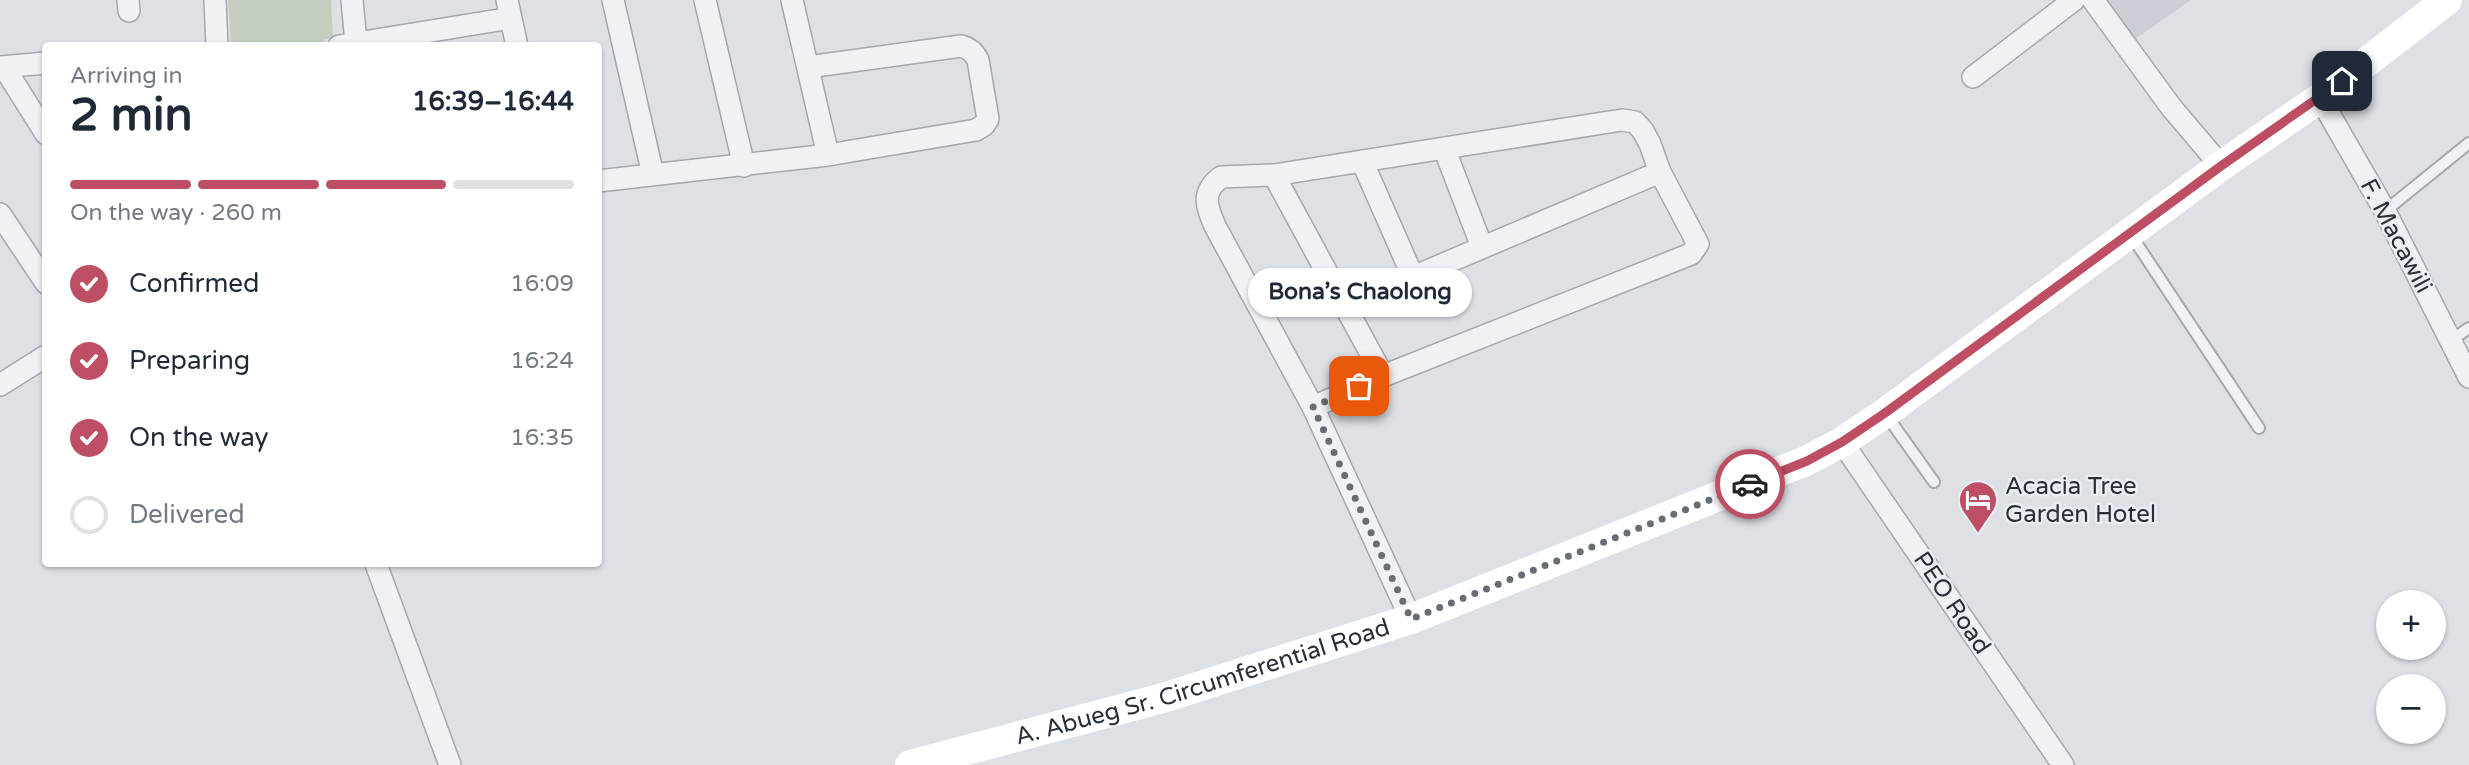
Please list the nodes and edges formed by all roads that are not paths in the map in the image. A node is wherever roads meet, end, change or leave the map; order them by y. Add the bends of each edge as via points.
1 (215, 0) edge
2 (352, 0) edge
3 (613, 0) edge
4 (705, 0) edge
5 (792, 0) edge
6 (2074, 0) edge
7 (2093, 0) edge
8 (2447, 0) edge
9 (508, 9) edge
10 (218, 42) edge
11 (348, 42) edge
12 (357, 42) edge
13 (516, 42) edge
14 (42, 63) edge
15 (2, 67) edge
16 (808, 67) junction
17 (1973, 77) dead end
18 (2320, 98) junction
19 (42, 128) edge
20 (2469, 143) edge
21 (1444, 148) junction
22 (828, 155) junction
23 (1362, 161) junction
24 (744, 166) junction
25 (2221, 166) junction
26 (1660, 172) junction
27 (653, 175) junction
28 (1274, 175) junction
29 (602, 181) edge
30 (2385, 211) junction
31 (0, 214) edge
32 (2130, 233) junction
33 (1482, 247) junction
34 (42, 277) edge
35 (1413, 277) junction
36 (1345, 306) junction
37 (2469, 328) edge
38 (2450, 341) junction
39 (42, 358) edge
40 (2467, 369) edge
41 (1383, 376) junction
42 (3, 378) edge
43 (1313, 407) junction
44 (1885, 413) junction
45 (2259, 428) dead end
46 (1842, 442) junction
47 (1934, 482) dead end
48 (377, 567) edge
49 (1411, 619) junction
50 (450, 765) edge
51 (910, 765) edge
52 (2063, 765) edge

1 - 10 street
2 - 11 street
3 - 27 street
4 - 24 street
5 - 16 street
6 - 17 street
7 - 25 street via 2171,107
8 - 18 street, A. Abueg Sr. Circumferential Road
9 - 12 street
9 - 13 street
14 - 15 street
15 - 19 street
16 - 22 street
16 - 22 street via 961,46 978,60 988,111 984,125
18 - 25 street, A. Abueg Sr. Circumferential Road
18 - 30 street, F. Macawili
20 - 30 lane
21 - 23 street
21 - 26 street via 1622,120 1635,122 1643,131
21 - 33 street
22 - 24 street
23 - 28 street
23 - 35 street
24 - 27 street
25 - 32 street, A. Abueg Sr. Circumferential Road
26 - 33 street
26 - 41 street via 1698,244 1691,254
27 - 29 street
28 - 36 street
28 - 43 street via 1222,177 1209,189 1209,211
30 - 38 street, F. Macawili
31 - 34 street
32 - 44 street, A. Abueg Sr. Circumferential Road
32 - 45 lane
33 - 35 street
35 - 36 street
36 - 41 street
37 - 38 lane
38 - 40 street, F. Macawili
39 - 42 street
41 - 43 street
43 - 49 street
44 - 46 street, A. Abueg Sr. Circumferential Road
44 - 47 lane
46 - 49 street, A. Abueg Sr. Circumferential Road via 1807,461
46 - 52 street, PEO Road
48 - 50 street
49 - 51 street, A. Abueg Sr. Circumferential Road via 1163,698

